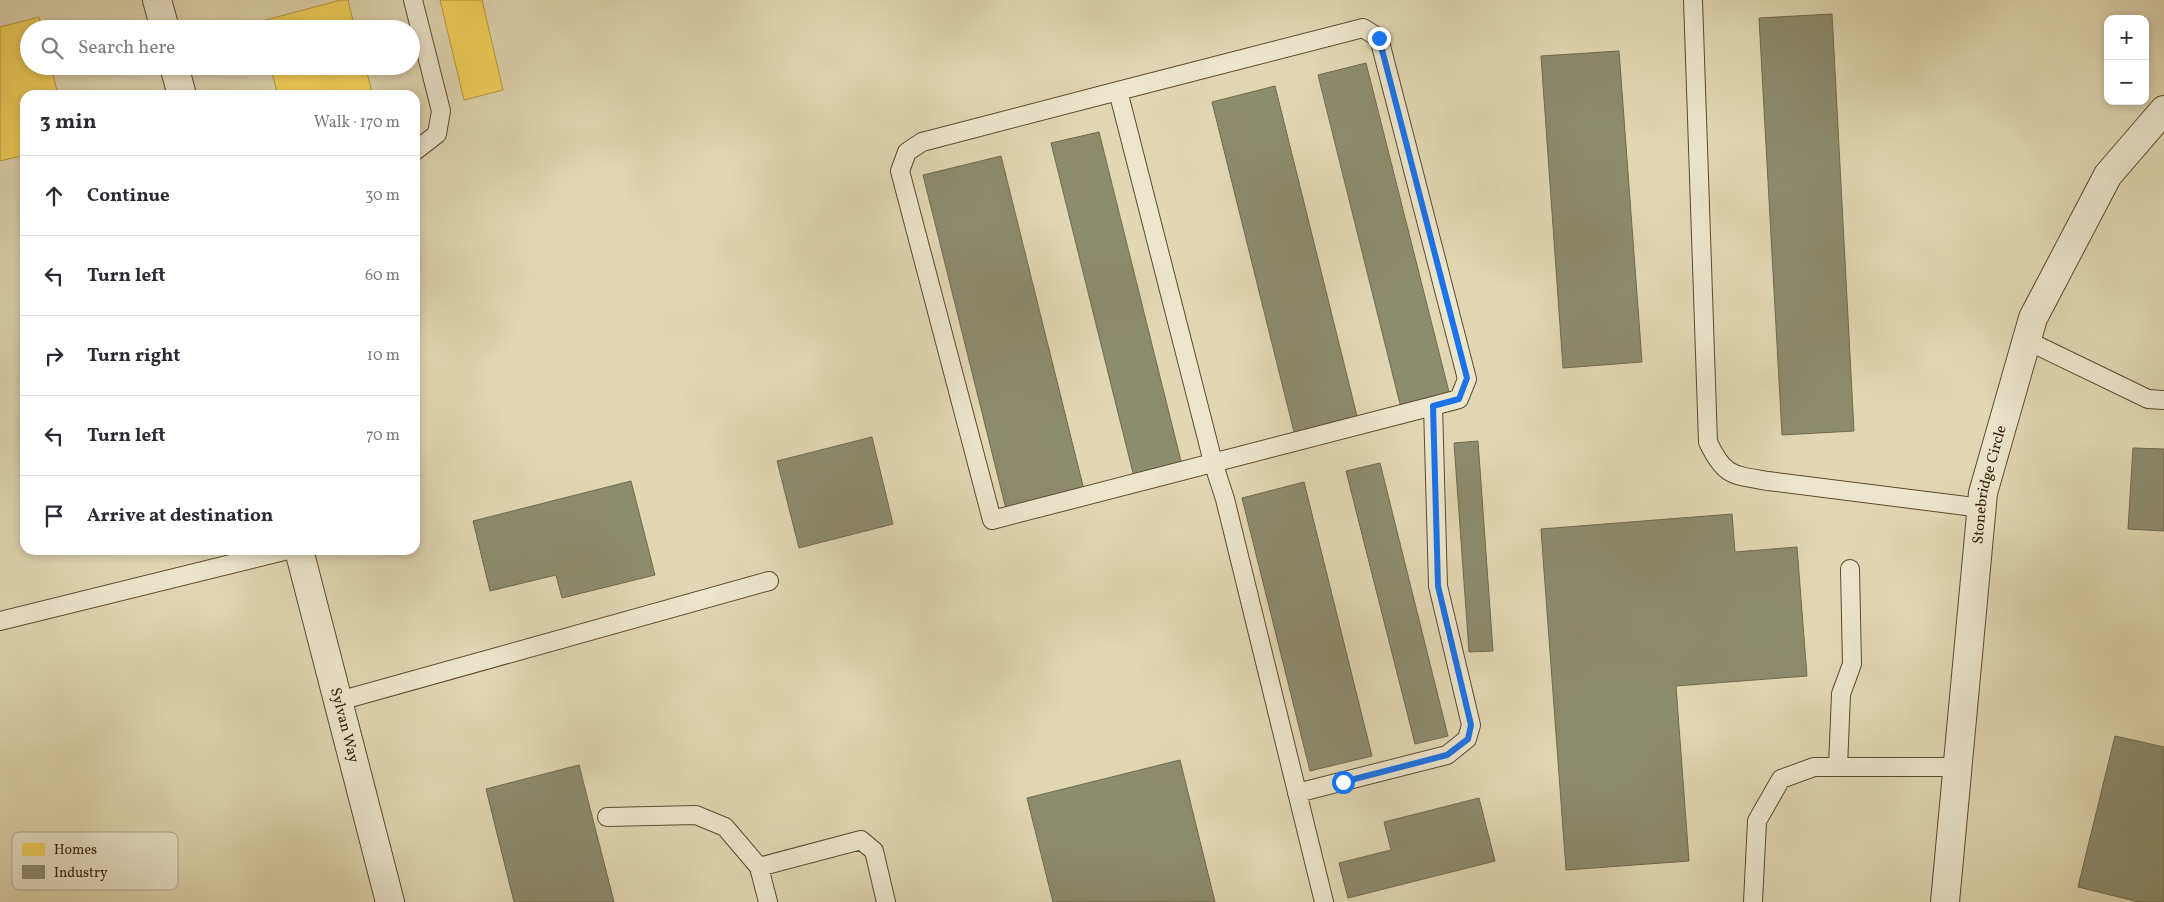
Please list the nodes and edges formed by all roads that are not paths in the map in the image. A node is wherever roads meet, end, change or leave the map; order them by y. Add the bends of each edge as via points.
1 (157, 0) edge
2 (413, 0) edge
3 (1693, 0) edge
4 (163, 20) edge
5 (418, 20) edge
6 (420, 28) edge
7 (176, 75) edge
8 (181, 90) edge
9 (1118, 91) junction
10 (2164, 110) edge
11 (420, 147) edge
12 (2026, 340) junction
13 (2164, 400) edge
14 (1433, 406) junction
15 (1213, 462) junction
16 (1982, 508) junction
17 (268, 555) edge
18 (300, 555) edge
19 (1850, 569) dead end
20 (770, 581) dead end
21 (0, 621) edge
22 (338, 701) junction
23 (1838, 767) junction
24 (1958, 767) junction
25 (1297, 793) junction
26 (607, 817) dead end
27 (759, 867) junction
28 (390, 902) edge
29 (768, 902) edge
30 (886, 902) edge
31 (1324, 902) edge
32 (1752, 902) edge
33 (1946, 902) edge

1 - 4 street
2 - 5 lane
3 - 16 lane via 1708,442 1718,462 1736,476
6 - 11 lane via 441,111 437,134
7 - 8 street
9 - 14 lane via 1363,28 1379,38 1467,378 1459,399
9 - 15 lane
9 - 15 lane via 922,142 907,152 900,171 992,520
10 - 12 street, Stonebridge Circle via 2108,175 2033,318
12 - 13 lane via 2148,399
12 - 16 street, Stonebridge Circle via 1983,493
14 - 15 lane
14 - 25 lane via 1438,586 1471,725 1468,739 1447,755
15 - 25 lane via 1226,498
16 - 24 street, Stonebridge Circle
17 - 21 lane
18 - 22 street, Sylvan Way
19 - 23 lane via 1852,664 1841,694
20 - 22 lane
22 - 28 street, Sylvan Way
23 - 24 lane
23 - 32 lane via 1814,768 1781,779 1757,821
24 - 33 street, Stonebridge Circle
25 - 31 lane
26 - 27 lane via 696,815 725,827
27 - 29 lane
27 - 30 lane via 861,840 874,850

